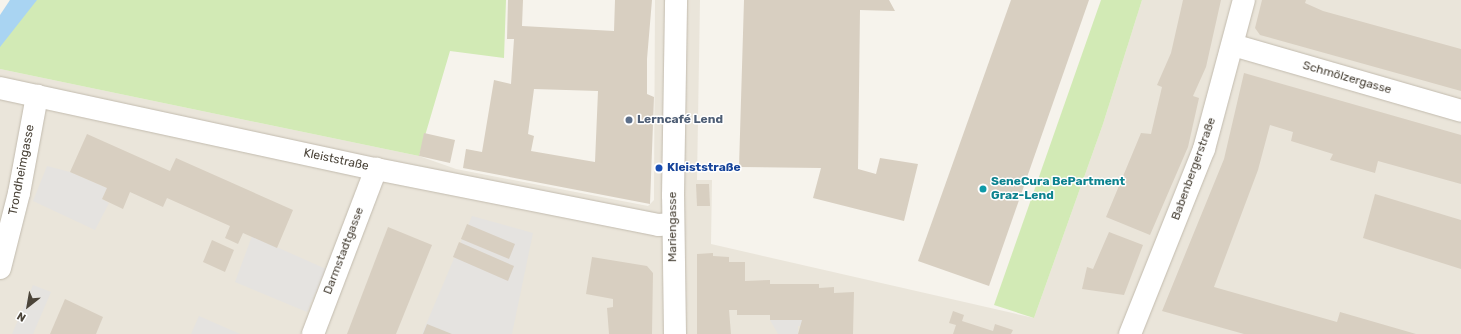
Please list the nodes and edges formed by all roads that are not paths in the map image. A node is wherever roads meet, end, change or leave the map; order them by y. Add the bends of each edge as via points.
1 (676, 0) edge
2 (1244, 0) edge
3 (1233, 45) junction
4 (0, 88) edge
5 (37, 96) junction
6 (1461, 111) edge
7 (376, 169) junction
8 (673, 224) junction
9 (0, 268) edge
10 (1134, 333) edge
11 (313, 334) edge
12 (675, 334) edge

1 - 8 street, Mariengasse
2 - 3 street, Babenbergerstraße
3 - 6 street, Schmölzergasse
3 - 10 street, Babenbergerstraße via 1204,149
4 - 5 street, Kleiststraße
5 - 7 street, Kleiststraße
5 - 9 street, Trondheimgasse via 19,194
7 - 8 street, Kleiststraße via 658,225
7 - 11 street, Darmstadtgasse
8 - 12 street, Mariengasse

